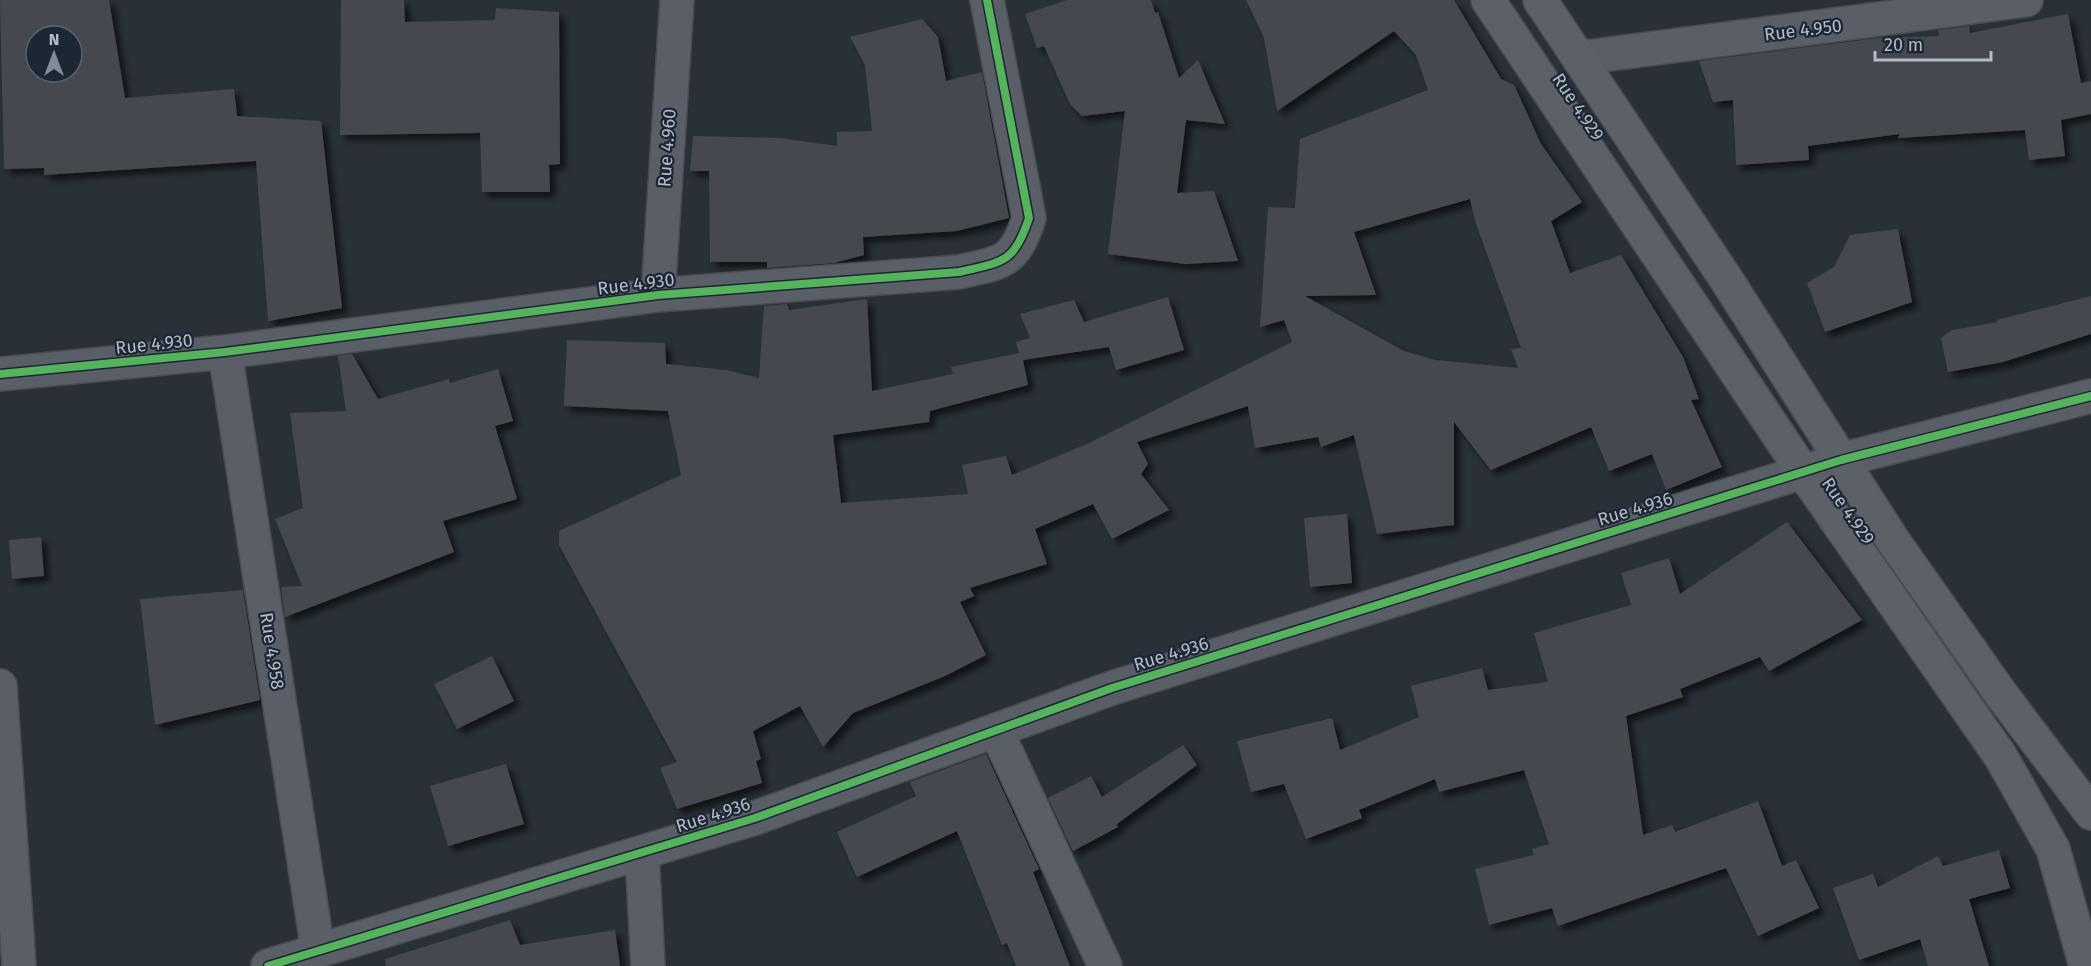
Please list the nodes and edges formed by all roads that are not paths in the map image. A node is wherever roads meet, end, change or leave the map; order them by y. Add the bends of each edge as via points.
1 (677, 0) edge
2 (987, 0) edge
3 (1488, 0) edge
4 (1540, 0) edge
5 (2026, 0) edge
6 (1963, 5) edge
7 (1579, 58) junction
8 (657, 295) junction
9 (225, 352) junction
10 (0, 374) edge
11 (2091, 396) edge
12 (1841, 460) junction
13 (1803, 472) junction
14 (1, 698) edge
15 (996, 730) junction
16 (2091, 813) edge
17 (642, 853) junction
18 (318, 951) junction
19 (19, 966) edge
20 (268, 966) edge
21 (648, 966) edge
22 (1105, 966) edge
23 (2086, 966) edge

1 - 8 street, Rue 4.960
2 - 8 street, Rue 4.930 via 1029,218 1021,242 1004,262 959,272
3 - 13 main road, Rue 4.929
4 - 7 main road, Rue 4.929
5 - 6 street, Rue 4.950
6 - 7 street, Rue 4.950
7 - 12 main road, Rue 4.929
8 - 9 street, Rue 4.930
9 - 10 street, Rue 4.930
9 - 18 street, Rue 4.958
11 - 12 street, Rue 4.936
12 - 13 street, Rue 4.936
12 - 16 main road, Rue 4.929 via 1899,549
13 - 15 street, Rue 4.936 via 1113,688
13 - 23 main road, Rue 4.929 via 2001,757 2053,849
14 - 19 street
15 - 17 street, Rue 4.936 via 755,818
15 - 22 street
17 - 18 street, Rue 4.936
17 - 21 street
18 - 20 street, Rue 4.936

